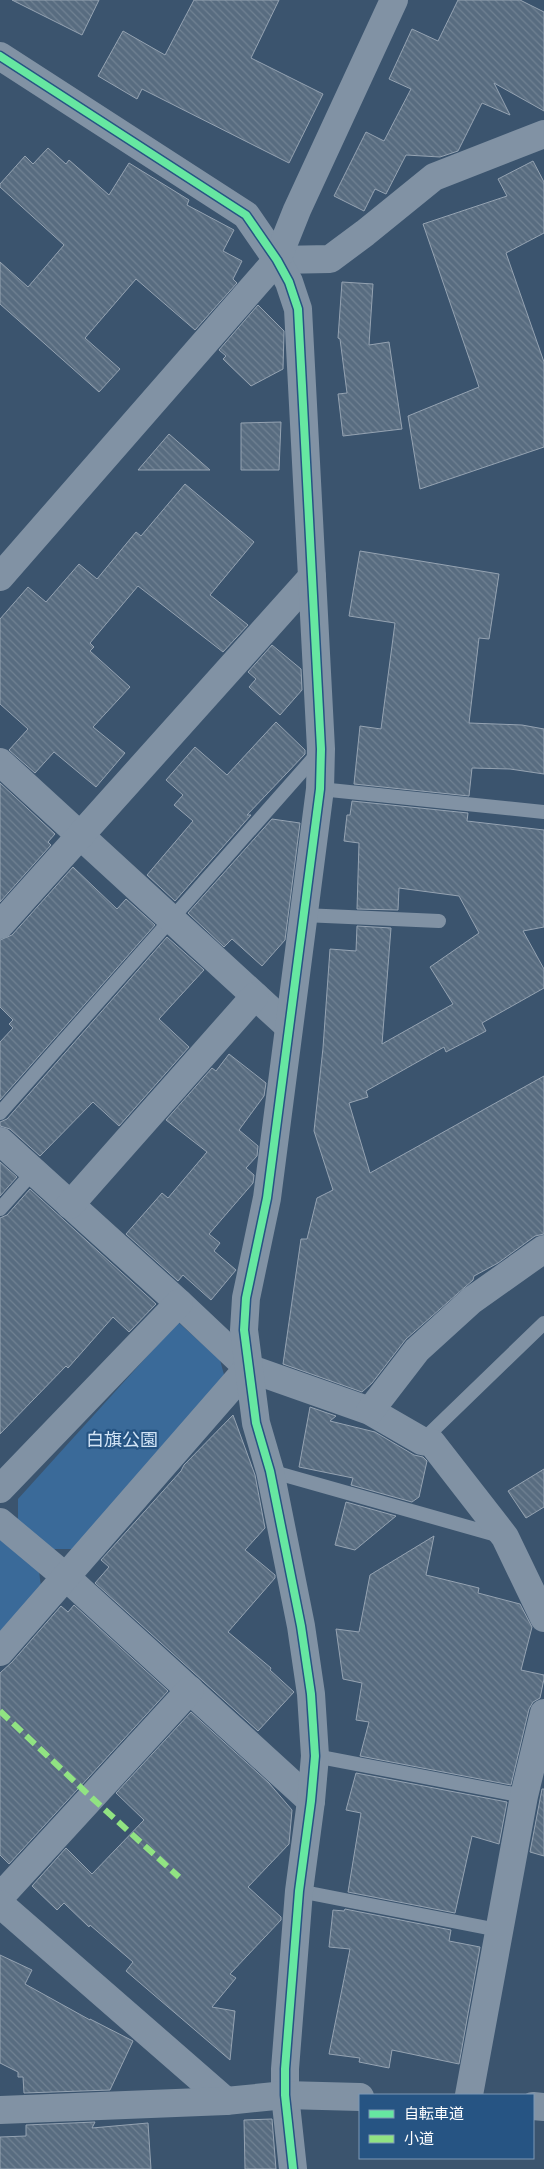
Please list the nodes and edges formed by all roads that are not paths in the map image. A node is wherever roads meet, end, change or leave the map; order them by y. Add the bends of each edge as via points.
1 (394, 0) edge
2 (0, 56) edge
3 (544, 134) edge
4 (277, 260) junction
5 (0, 576) edge
6 (312, 577) junction
7 (321, 749) junction
8 (0, 762) edge
9 (320, 789) junction
10 (544, 812) edge
11 (79, 835) junction
12 (303, 915) junction
13 (172, 920) junction
14 (439, 921) dead end
15 (0, 924) edge
16 (255, 996) junction
17 (288, 1026) junction
18 (0, 1113) edge
19 (0, 1141) edge
20 (33, 1172) junction
21 (70, 1205) junction
22 (0, 1209) edge
23 (544, 1248) edge
24 (179, 1303) junction
25 (544, 1323) edge
26 (248, 1368) junction
27 (370, 1411) junction
28 (422, 1441) junction
29 (270, 1471) junction
30 (0, 1489) edge
31 (0, 1522) edge
32 (505, 1537) junction
33 (67, 1578) junction
34 (544, 1618) edge
35 (0, 1652) edge
36 (190, 1690) junction
37 (544, 1713) edge
38 (315, 1756) junction
39 (524, 1796) junction
40 (311, 1801) junction
41 (299, 1891) junction
42 (0, 1897) edge
43 (0, 1904) edge
44 (498, 1930) junction
45 (469, 2094) edge
46 (285, 2095) junction
47 (359, 2097) edge
48 (226, 2101) junction
49 (0, 2110) edge
50 (293, 2169) edge

1 - 4 street
2 - 4 street via 232,205 246,216
3 - 4 street via 434,177 330,259
4 - 5 street
4 - 6 street via 298,309
6 - 7 street
6 - 11 street
7 - 9 street
7 - 13 lane
8 - 11 street
9 - 10 lane
9 - 12 street
11 - 13 street
11 - 15 street
12 - 14 lane
12 - 17 street
13 - 16 street
13 - 18 lane
16 - 17 street
16 - 21 street
17 - 26 street via 267,1198 246,1298 244,1330
19 - 20 street
20 - 21 street
20 - 22 lane
21 - 24 street
23 - 27 street via 472,1300 418,1350
24 - 26 street
24 - 30 street
25 - 28 lane
26 - 27 street
26 - 29 street via 256,1423
26 - 33 street
27 - 28 street
28 - 32 street via 432,1443
29 - 32 lane
29 - 38 street via 301,1626 311,1694
31 - 33 street
32 - 34 street
33 - 35 street
33 - 36 street
36 - 40 street
36 - 42 street
37 - 39 street
38 - 39 lane
38 - 40 street
39 - 44 street
40 - 41 street
41 - 44 lane
41 - 46 street
43 - 48 street
44 - 45 street
46 - 47 street
46 - 48 street
46 - 50 street
48 - 49 street

